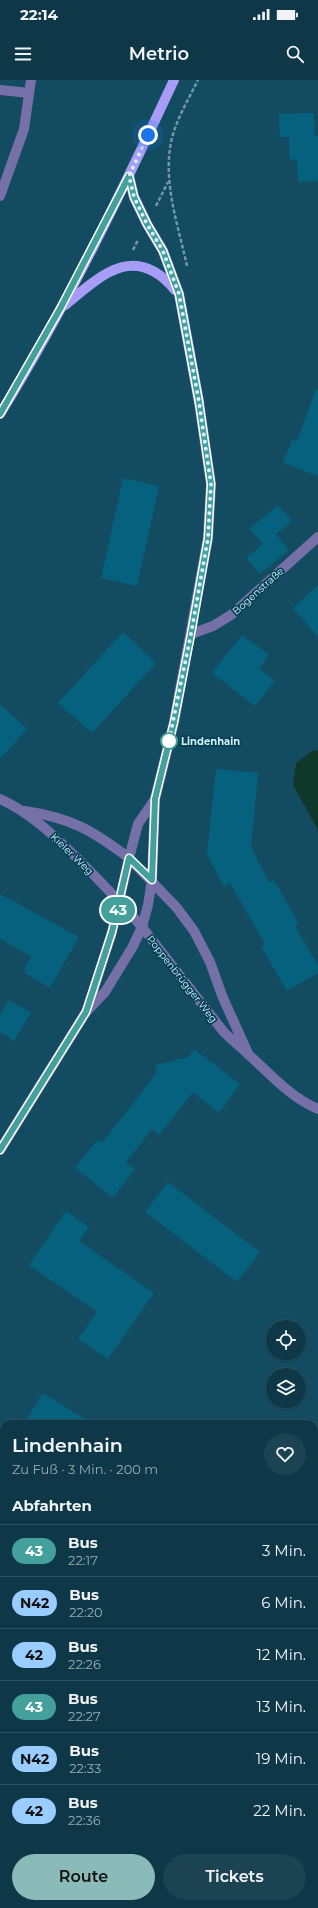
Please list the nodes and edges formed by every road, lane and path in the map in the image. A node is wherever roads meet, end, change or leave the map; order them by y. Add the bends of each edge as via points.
1 (30, 80) edge
2 (174, 80) edge
3 (198, 80) edge
4 (0, 90) edge
5 (29, 93) junction
6 (129, 176) junction
7 (0, 196) edge
8 (179, 294) junction
9 (60, 309) junction
10 (199, 402) joint
11 (0, 414) edge
12 (318, 537) edge
13 (191, 634) junction
14 (0, 799) edge
15 (155, 799) junction
16 (23, 810) junction
17 (129, 858) junction
18 (152, 880) junction
19 (120, 901) junction
20 (142, 926) junction
21 (86, 1012) junction
22 (248, 1053) junction
23 (318, 1109) edge
24 (0, 1150) edge

1 - 5 street
2 - 6 main road
3 - 8 path via 176,127 169,162 168,181 187,266
4 - 5 street
5 - 7 street via 24,129
6 - 8 main road via 134,197 163,251
6 - 9 main road
8 - 9 main road via 168,282 150,270 138,266 122,266 96,279
8 - 10 main road
9 - 11 main road
10 - 13 street via 211,484 208,538
12 - 13 street, Bogenstraße via 231,614 213,626
13 - 15 street via 174,722
14 - 16 street, Kieler Weg
15 - 17 street via 138,824
15 - 18 street
16 - 17 street, Kieler Weg via 61,818 86,828
16 - 19 street, Kieler Weg via 54,836
17 - 18 street, Poppenbrügger Weg
17 - 19 street
18 - 20 street
18 - 22 street, Poppenbrügger Weg via 194,932 210,962
19 - 20 street, Poppenbrügger Weg
19 - 21 street
20 - 21 street via 132,948 105,992
20 - 22 street, Poppenbrügger Weg via 223,1031
21 - 24 street
22 - 23 street, Poppenbrügger Weg via 291,1092

